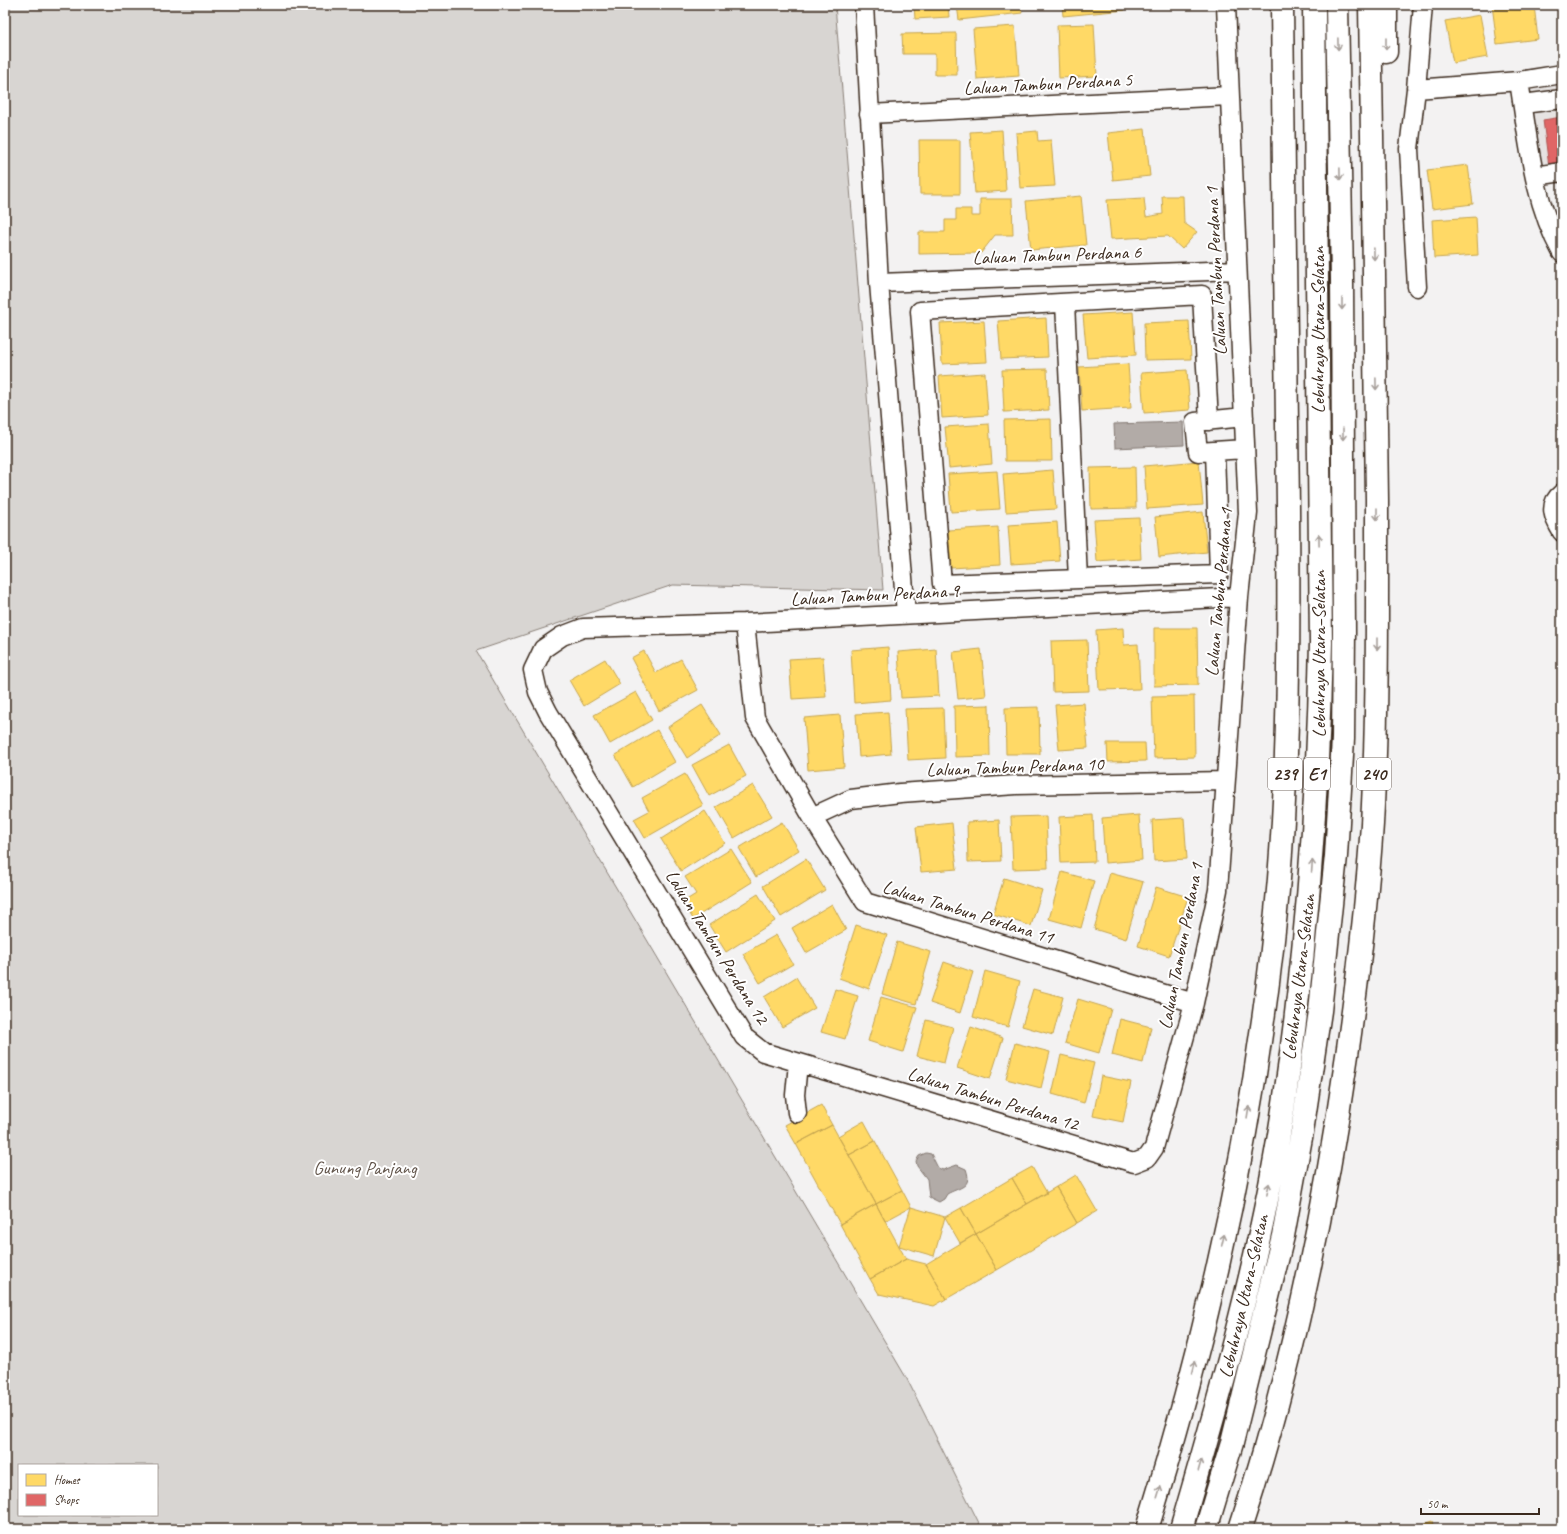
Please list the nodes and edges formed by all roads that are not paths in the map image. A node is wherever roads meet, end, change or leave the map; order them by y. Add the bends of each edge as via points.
1 (864, 5) edge
2 (1226, 5) edge
3 (1282, 5) edge
4 (1314, 5) edge
5 (1337, 5) edge
6 (1370, 5) edge
7 (1386, 5) edge
8 (1423, 5) edge
9 (1562, 74) edge
10 (1519, 81) junction
11 (1416, 89) junction
12 (1229, 96) junction
13 (1562, 99) edge
14 (1523, 104) junction
15 (870, 114) junction
16 (1562, 172) edge
17 (1535, 176) junction
18 (1373, 223) junction
19 (1561, 250) edge
20 (1237, 270) junction
21 (879, 283) junction
22 (1417, 287) dead end
23 (1065, 303) junction
24 (1244, 418) junction
25 (1209, 420) junction
26 (1245, 449) junction
27 (1215, 451) junction
28 (1562, 493) edge
29 (1562, 532) edge
30 (1078, 579) junction
31 (1239, 597) junction
32 (906, 614) junction
33 (745, 623) junction
34 (533, 670) joint
35 (1225, 781) junction
36 (812, 817) junction
37 (1194, 1003) junction
38 (798, 1063) junction
39 (797, 1113) dead end
40 (1134, 1163) joint
41 (1147, 1529) edge
42 (1181, 1529) edge
43 (1206, 1529) edge
44 (1240, 1529) edge

1 - 15 street
2 - 12 street, Laluan Tambun Perdana 1
41 -> 3 main road, 239 via 1177,1433 1204,1328 1239,1168 1266,992 1279,879 1288,742
42 -> 4 main road, Lebuhraya Utara–Selatan / E1 via 1224,1382 1260,1232 1284,1105 1310,882 1322,643
5 -> 43 main road, Lebuhraya Utara–Selatan / E1 via 1344,633 1343,739 1336,856 1320,1011 1283,1236 1232,1443
6 - 18 main road, 240
7 -> 18 main road via 1385,174
8 - 11 street
9 - 10 street
10 - 11 street
10 - 14 street
11 - 22 street via 1409,149
12 - 15 street, Laluan Tambun Perdana 5
12 - 20 street, Laluan Tambun Perdana 1
13 - 14 street
14 - 17 street
15 - 21 street
16 - 17 street
17 - 19 street via 1544,213
18 -> 44 main road, 240 via 1377,669 1372,827 1358,973 1334,1144 1306,1287 1262,1464
20 - 21 street, Laluan Tambun Perdana 6
20 - 24 street, Laluan Tambun Perdana 1
21 - 32 street
23 - 25 street via 1202,295
23 - 30 street
23 - 30 street via 920,311 942,584
24 - 25 street
24 - 26 street, Laluan Tambun Perdana 1
25 - 27 street via 1195,422 1198,452
26 - 27 street
26 - 31 street, Laluan Tambun Perdana 1 via 1248,513
27 - 30 street via 1219,574
28 - 29 street via 1552,508
31 - 32 street, Laluan Tambun Perdana 9
31 - 35 street, Laluan Tambun Perdana 1
32 - 33 street, Laluan Tambun Perdana 9
33 - 34 street, Laluan Tambun Perdana 9 via 583,628 562,636 543,649
33 - 36 street, Laluan Tambun Perdana 11 via 755,718
34 - 38 street, Laluan Tambun Perdana 12 via 538,692 548,712 744,1036 763,1052
35 - 36 street, Laluan Tambun Perdana 10 via 1016,785 900,793 851,799
35 - 37 street, Laluan Tambun Perdana 1 via 1218,890
36 - 37 street, Laluan Tambun Perdana 11 via 865,902
37 - 40 street, Laluan Tambun Perdana 1 via 1154,1148 1147,1158
38 - 39 street via 795,1095
38 - 40 street, Laluan Tambun Perdana 12

